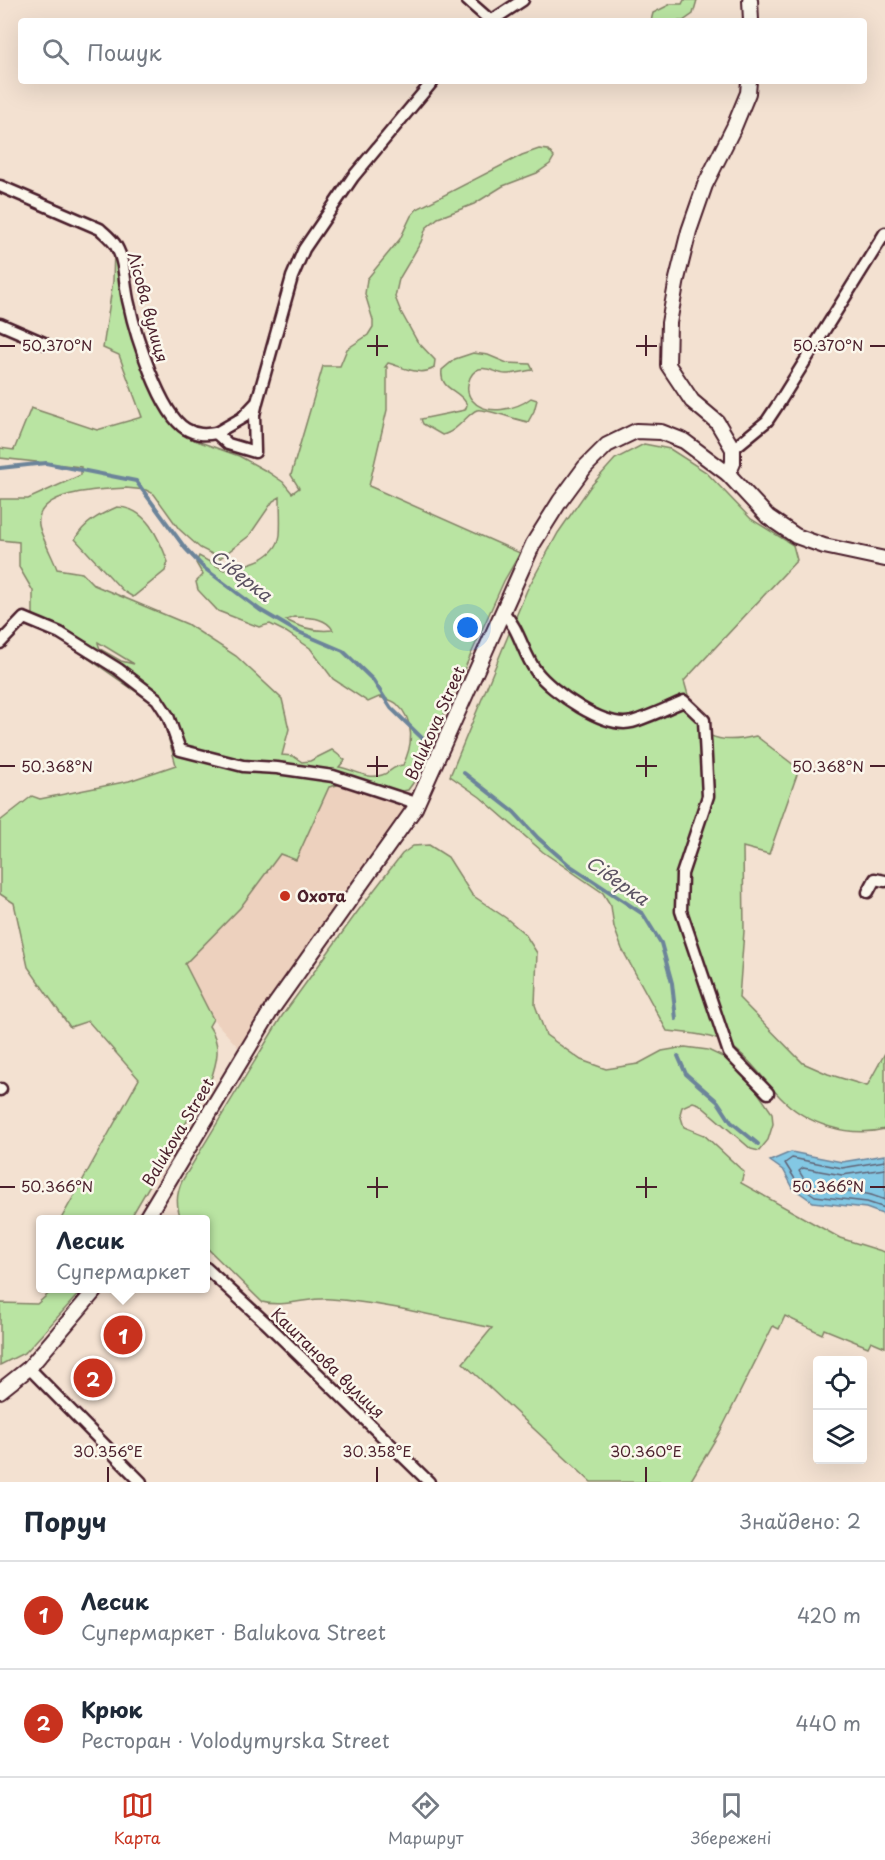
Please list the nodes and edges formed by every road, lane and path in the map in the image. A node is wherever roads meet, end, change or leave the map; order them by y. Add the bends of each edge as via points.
1 (466, 0) edge
2 (523, 0) edge
3 (750, 0) edge
4 (487, 18) edge
5 (496, 18) edge
6 (751, 18) edge
7 (430, 84) edge
8 (749, 84) edge
9 (0, 186) edge
10 (885, 233) edge
11 (0, 324) edge
12 (44, 343) dead end
13 (257, 402) junction
14 (216, 433) junction
15 (734, 449) junction
16 (728, 474) junction
17 (885, 560) edge
18 (502, 611) junction
19 (0, 643) edge
20 (415, 808) junction
21 (885, 881) edge
22 (868, 892) dead end
23 (768, 1093) dead end
24 (148, 1215) edge
25 (210, 1272) edge
26 (93, 1293) edge
27 (29, 1368) junction
28 (0, 1391) edge
29 (141, 1482) edge
30 (429, 1482) edge

1 - 4 street
2 - 5 street
3 - 6 main road
7 - 13 street via 353,177 304,249 292,277
8 - 15 main road via 689,231 669,323 668,365 692,401 717,422
9 - 14 street, Лісова вулиця via 100,229 117,246 145,361 163,399 184,428 201,436
10 - 15 street via 767,421
11 - 12 street
13 - 14 street via 242,418
13 - 14 street via 255,452 228,444
15 - 16 main road
16 - 17 main road, Balukova Street via 768,517 796,536
16 - 18 main road, Balukova Street via 684,441 661,432 636,431 607,446 585,467 555,509 533,544
18 - 20 main road, Balukova Street
18 - 23 street via 512,622 536,670 564,698 602,718 629,723 684,701 704,720 708,795 682,874 681,911 729,1053
19 - 20 street via 24,618 60,633 157,699 168,716 180,750 243,766 333,776 410,801
20 - 24 main road, Balukova Street via 272,1010
21 - 22 street via 875,879
25 - 30 street, Каштанова вулиця
26 - 27 main road
27 - 28 main road
27 - 29 street

